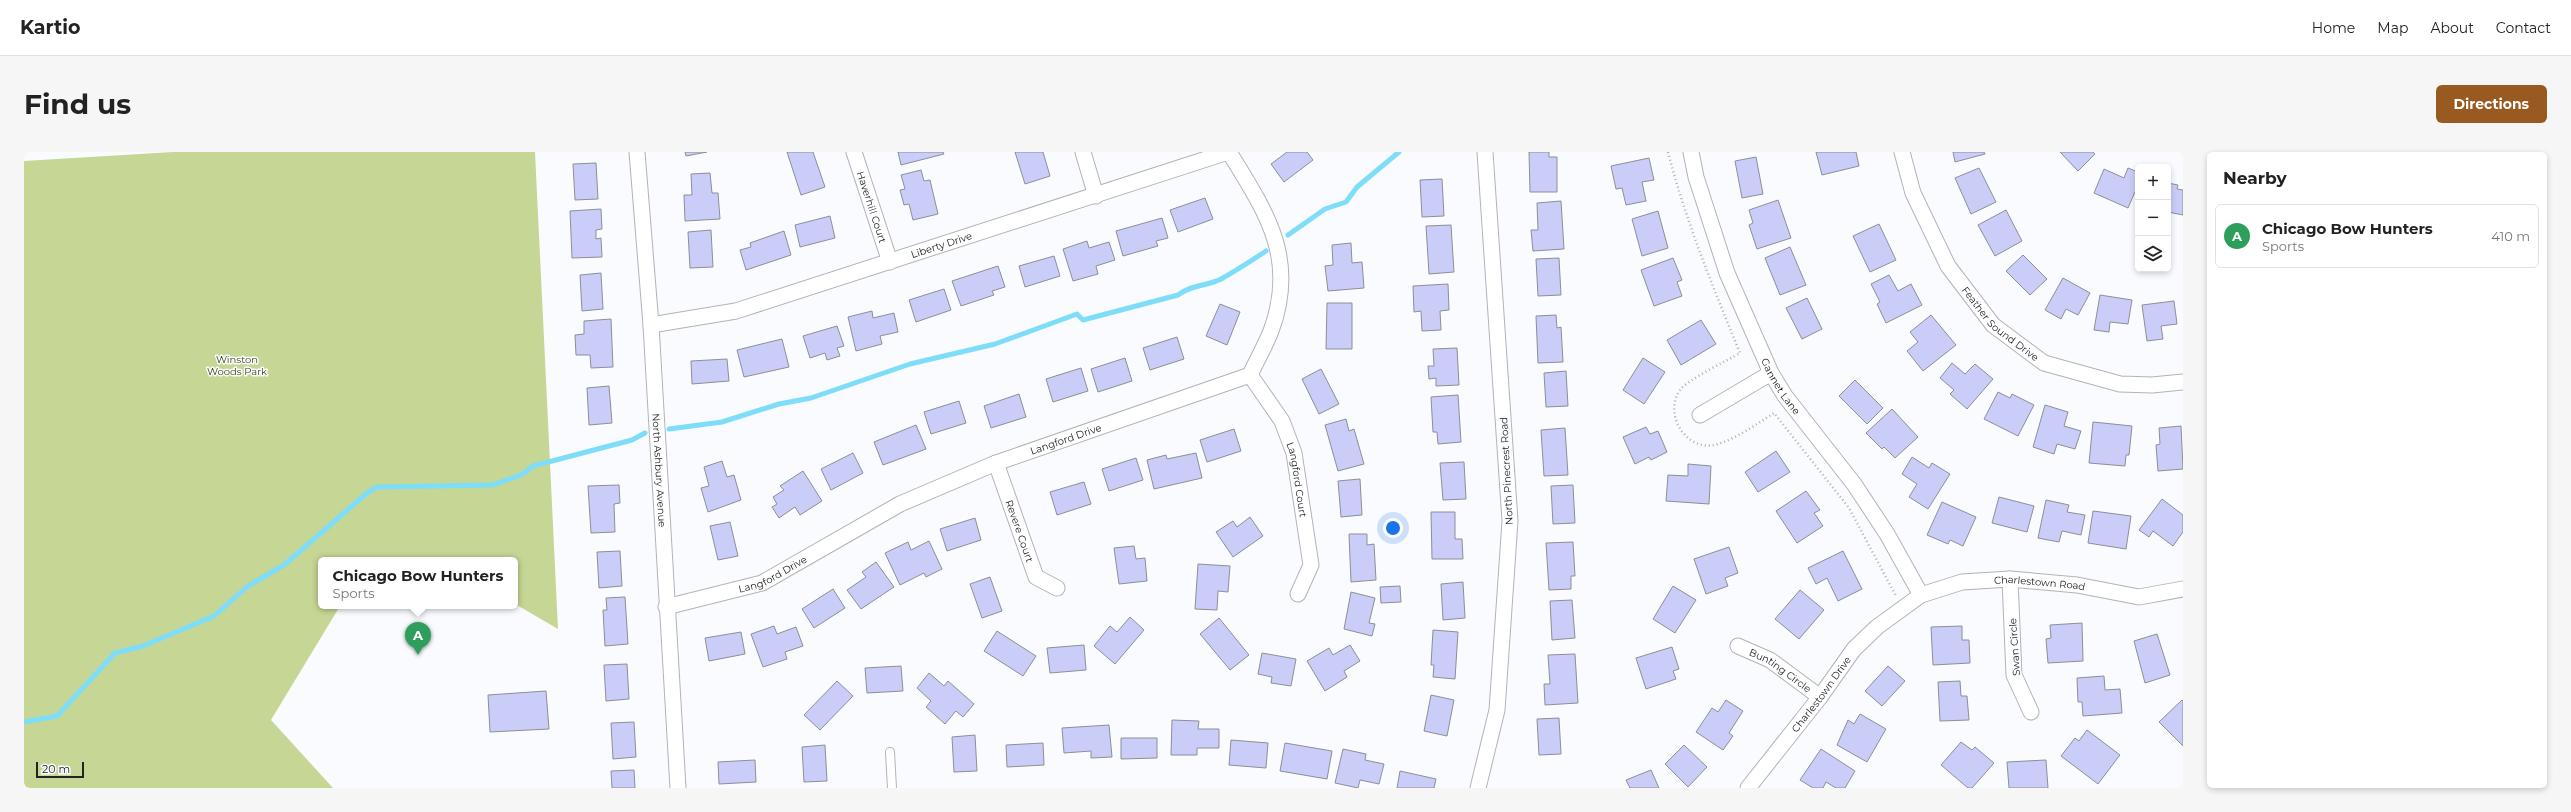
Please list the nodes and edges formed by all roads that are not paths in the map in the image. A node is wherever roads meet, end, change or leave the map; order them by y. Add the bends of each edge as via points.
1 (638, 152) edge
2 (854, 152) edge
3 (1083, 152) edge
4 (1229, 152) edge
5 (1485, 152) edge
6 (1691, 152) edge
7 (1902, 152) edge
8 (1096, 196) junction
9 (890, 262) junction
10 (651, 325) junction
11 (1771, 373) junction
12 (1250, 375) junction
13 (2183, 382) edge
14 (1700, 415) dead end
15 (996, 464) junction
16 (2010, 579) junction
17 (1057, 588) dead end
18 (2183, 589) edge
19 (1298, 594) dead end
20 (1921, 595) junction
21 (666, 607) junction
22 (1902, 608) joint
23 (1738, 646) dead end
24 (1820, 697) junction
25 (2031, 712) dead end
26 (890, 752) dead end
27 (678, 788) edge
28 (892, 788) edge
29 (1478, 788) edge
30 (1748, 788) edge

1 - 10 street, North Ashbury Avenue
2 - 9 street, Haverhill Court
3 - 8 street
4 - 8 street, Liberty Drive
4 - 12 street via 1264,209 1281,254 1280,295 1271,330
5 - 29 street, North Pinecrest Road via 1510,521 1496,710
6 - 11 street, Gannet Lane via 1696,177 1727,273
7 - 13 street, Feather Sound Drive via 1913,193 1948,266 1993,325 2044,363 2120,384 2152,385
8 - 9 street, Liberty Drive
9 - 10 street, Liberty Drive via 736,311
10 - 21 street, North Ashbury Avenue
11 - 14 street
11 - 20 street, Gannet Lane via 1785,396 1854,484 1887,534
12 - 15 street, Langford Drive
12 - 19 street, Langford Court via 1282,421 1294,453 1311,565
15 - 17 street, Revere Court via 1036,577
15 - 21 street, Langford Drive via 900,504 762,583
16 - 18 street, Charlestown Road via 2077,586 2139,597
16 - 20 street, Charlestown Road via 1962,582
16 - 25 street, Swan Circle via 2014,675
20 - 22 street, Charlestown Road
21 - 27 street, North Ashbury Avenue
22 - 24 street, Charlestown Drive via 1854,649
23 - 24 street, Bunting Circle via 1770,660
24 - 30 street, Charlestown Drive
26 - 28 lane

